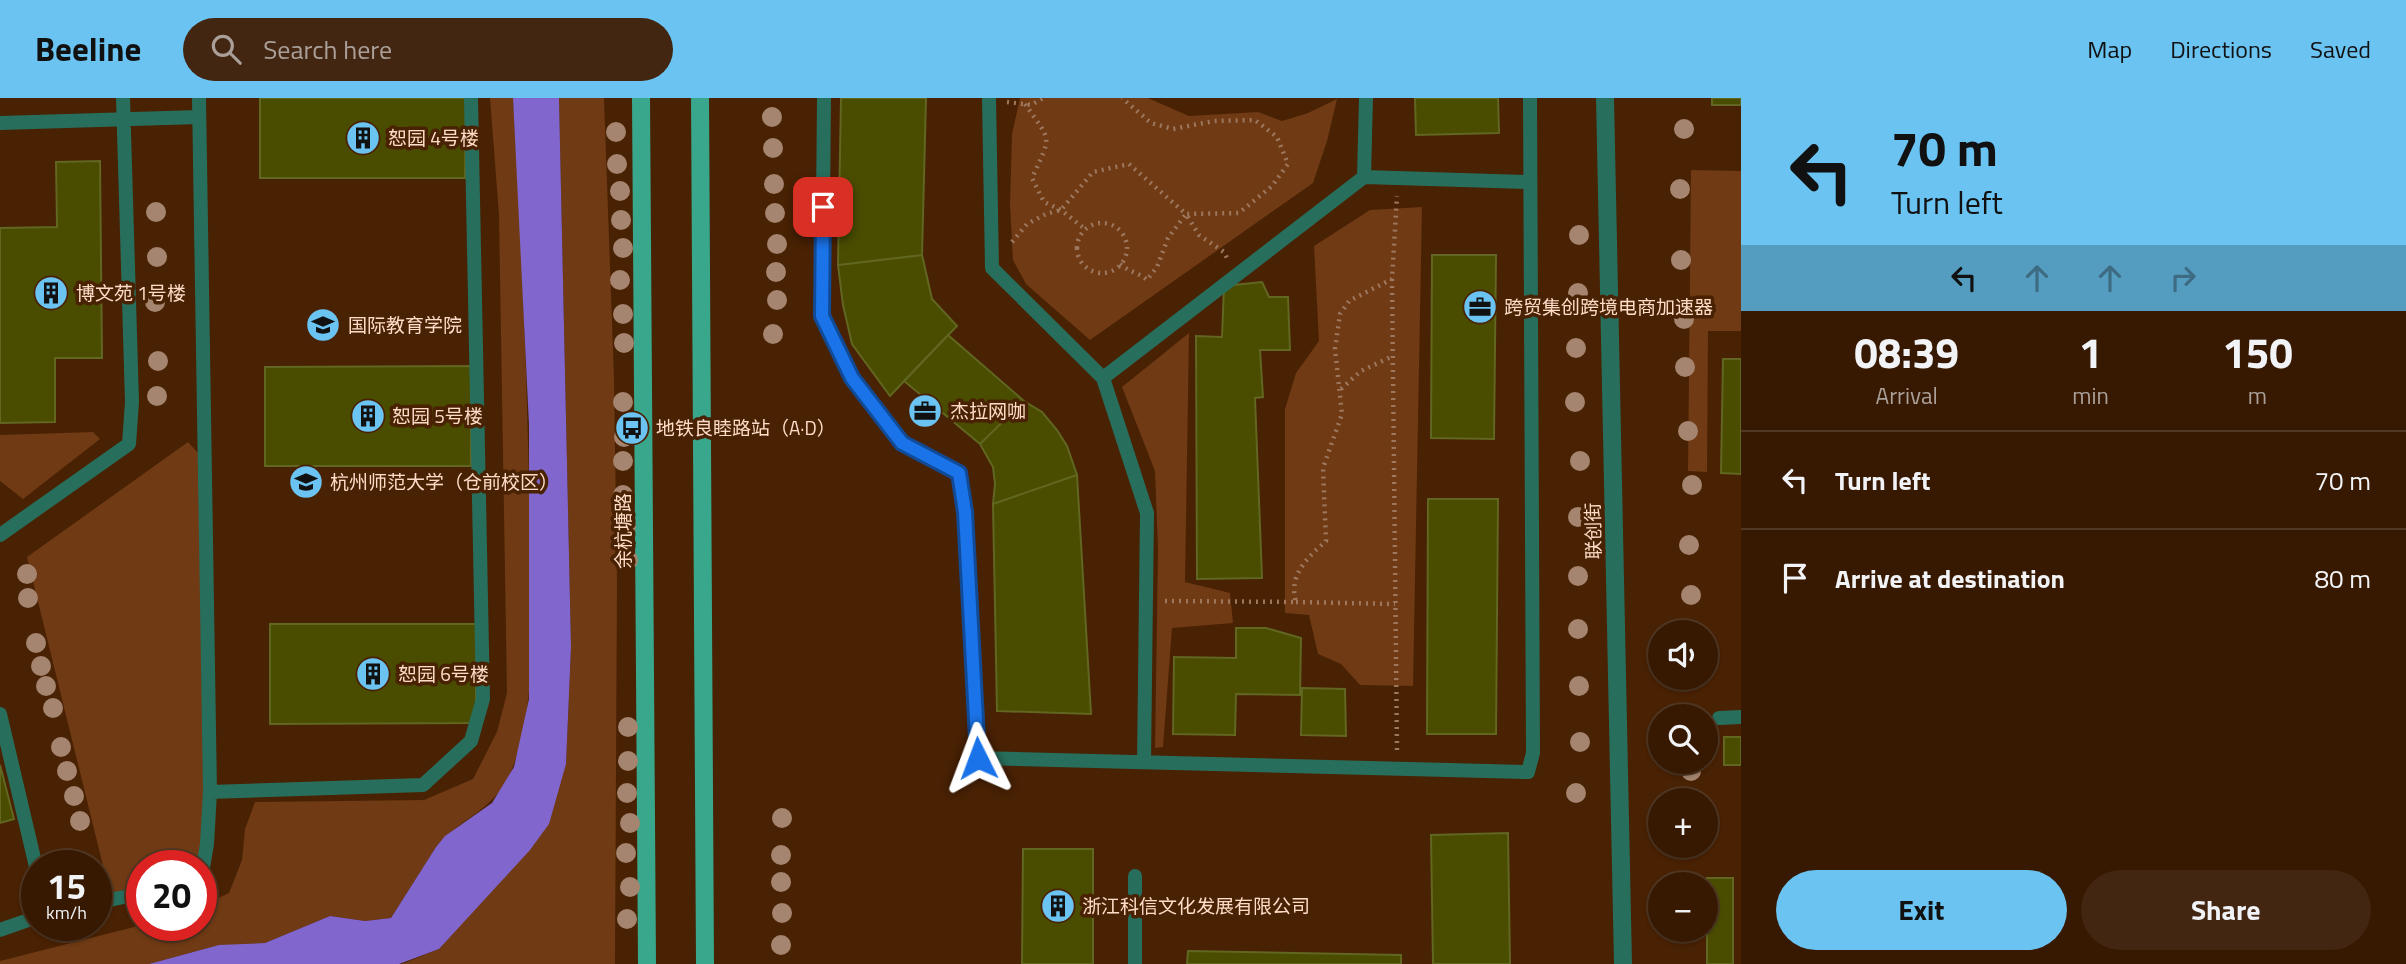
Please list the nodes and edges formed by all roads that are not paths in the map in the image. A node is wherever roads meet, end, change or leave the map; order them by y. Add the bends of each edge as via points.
1 (123, 98) edge
2 (199, 98) edge
3 (471, 98) edge
4 (641, 98) edge
5 (700, 98) edge
6 (824, 98) edge
7 (989, 98) edge
8 (1366, 98) edge
9 (1530, 98) edge
10 (1605, 98) edge
11 (199, 117) junction
12 (123, 119) junction
13 (0, 123) edge
14 (1364, 177) junction
15 (1530, 182) junction
16 (1103, 379) junction
17 (0, 535) edge
18 (0, 714) edge
19 (1741, 717) edge
20 (1720, 718) dead end
21 (1144, 762) junction
22 (210, 792) junction
23 (32, 850) edge
24 (206, 850) edge
25 (1135, 876) dead end
26 (21, 922) edge
27 (0, 930) edge
28 (647, 964) edge
29 (705, 964) edge
30 (1135, 964) edge
31 (1623, 964) edge

1 - 12 lane
2 - 11 lane
3 - 22 lane via 483,699 471,741 423,785
4 - 28 main road, 余杭塘路
5 - 29 main road
6 - 21 lane via 822,316 852,378 902,443 959,473 978,758
7 - 16 lane via 992,268
8 - 14 lane
9 - 15 lane
10 - 31 street, 联创街
11 - 12 lane
11 - 22 lane
12 - 13 lane
12 - 17 lane via 132,402 129,444
14 - 15 lane
14 - 16 lane
15 - 21 lane via 1532,753 1528,772
16 - 21 lane via 1147,513
18 - 23 lane
19 - 20 lane
22 - 24 lane
25 - 30 lane
26 - 27 lane

